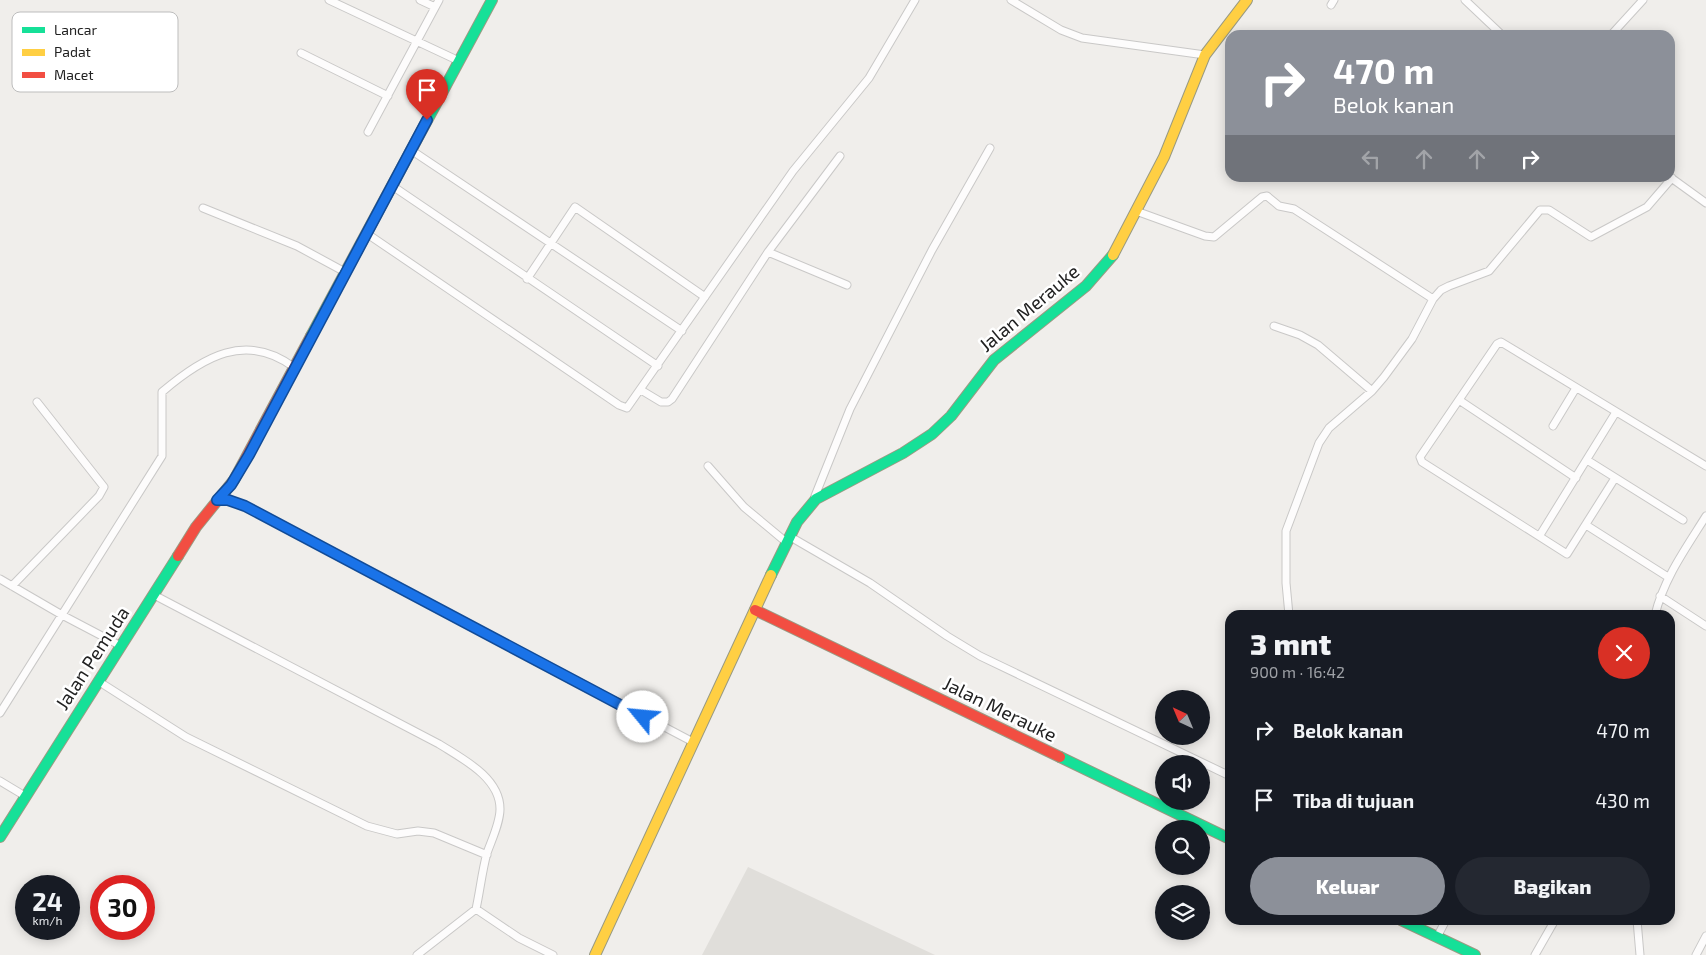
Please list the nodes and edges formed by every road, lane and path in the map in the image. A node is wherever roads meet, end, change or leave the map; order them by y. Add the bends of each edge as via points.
1 (330, 0) edge
2 (420, 0) edge
3 (492, 0) edge
4 (915, 0) edge
5 (1011, 0) edge
6 (1248, 0) edge
7 (1465, 0) edge
8 (1643, 0) edge
9 (437, 3) edge
10 (1497, 30) edge
11 (1616, 30) edge
12 (417, 41) junction
13 (301, 54) dead end
14 (1205, 55) junction
15 (459, 61) junction
16 (388, 96) junction
17 (368, 132) dead end
18 (990, 148) dead end
19 (411, 150) junction
20 (840, 156) dead end
21 (1675, 181) edge
22 (1668, 182) edge
23 (392, 186) junction
24 (1706, 203) edge
25 (203, 208) dead end
26 (1136, 211) junction
27 (366, 232) junction
28 (551, 243) junction
29 (768, 252) junction
30 (345, 272) junction
31 (528, 279) junction
32 (847, 285) dead end
33 (705, 297) junction
34 (1434, 300) junction
35 (1274, 326) dead end
36 (682, 331) junction
37 (658, 366) junction
38 (295, 368) junction
39 (1576, 388) junction
40 (641, 390) junction
41 (1372, 391) junction
42 (1458, 400) junction
43 (37, 402) dead end
44 (1616, 412) junction
45 (1553, 426) dead end
46 (1587, 460) junction
47 (708, 466) dead end
48 (1706, 466) edge
49 (1576, 478) junction
50 (1615, 478) junction
51 (814, 499) junction
52 (217, 500) junction
53 (1706, 516) edge
54 (1683, 520) dead end
55 (1586, 525) junction
56 (1540, 536) junction
57 (788, 538) junction
58 (1668, 577) junction
59 (0, 578) edge
60 (12, 586) junction
61 (154, 595) junction
62 (1660, 596) junction
63 (755, 610) junction
64 (1289, 610) edge
65 (1656, 610) edge
66 (62, 615) junction
67 (1706, 626) edge
68 (121, 646) junction
69 (98, 681) junction
70 (0, 713) edge
71 (693, 742) junction
72 (1225, 774) edge
73 (0, 780) edge
74 (25, 796) junction
75 (1225, 837) edge
76 (0, 838) edge
77 (487, 855) junction
78 (476, 909) junction
79 (1412, 925) edge
80 (1443, 925) edge
81 (1552, 925) edge
82 (1637, 925) edge
83 (1706, 936) edge
84 (1437, 937) junction
85 (417, 955) edge
86 (553, 955) edge
87 (595, 955) edge
88 (1475, 955) edge
89 (1534, 955) edge
90 (1640, 955) edge
91 (1696, 955) edge

1 - 12 street
2 - 9 street
3 - 15 main road, Jalan Pemuda
4 - 33 street via 869,78 794,171
5 - 14 street via 1061,30 1082,38
6 - 14 main road, Jalan Merauke
7 - 10 street
8 - 11 street
9 - 12 street
12 - 15 street
12 - 16 street
13 - 16 street
14 - 26 main road, Jalan Merauke via 1164,157
15 - 19 main road, Jalan Pemuda
16 - 17 street
18 - 51 street via 936,241 850,409
19 - 23 main road, Jalan Pemuda
19 - 28 street
20 - 29 street
21 - 24 street
22 - 34 street via 1647,207 1591,237 1549,210 1540,210 1489,271 1444,288
23 - 27 main road, Jalan Pemuda
23 - 31 street
25 - 30 street via 297,246
26 - 34 street via 1214,237 1267,196 1279,206 1301,214
26 - 51 main road, Jalan Merauke via 1113,254 1098,273 1064,305 983,370 944,424 922,440
27 - 30 main road, Jalan Pemuda
27 - 40 street via 622,407 628,407
28 - 31 street
28 - 33 street via 575,207
28 - 36 street
29 - 32 street
29 - 40 street via 670,401 661,402
30 - 38 main road, Jalan Pemuda
31 - 37 street
33 - 36 street
34 - 41 street via 1412,339
35 - 41 street via 1318,345
36 - 37 street
37 - 40 street
38 - 52 main road, Jalan Pemuda via 234,480
38 - 66 street via 259,350 230,350 186,371 162,392 162,456
39 - 42 street via 1500,342
39 - 44 street
39 - 45 street
41 - 64 street via 1324,434 1290,516 1286,543
42 - 49 street
42 - 56 street via 1421,455 1421,460
43 - 60 street via 104,487
44 - 46 street
44 - 48 street
46 - 49 street
46 - 50 street
47 - 57 street via 744,507
49 - 56 street
50 - 54 street
50 - 55 street
51 - 57 main road, Jalan Merauke
52 - 61 main road, Jalan Pemuda via 196,527
52 - 71 street via 245,506
53 - 58 street
55 - 56 street via 1567,554
55 - 58 street
57 - 63 main road, Jalan Merauke
57 - 72 street via 870,583 980,656
58 - 62 street
59 - 60 street
60 - 66 street
61 - 68 main road, Jalan Pemuda
61 - 77 street via 439,744 472,765 497,795 500,808
62 - 65 street
62 - 67 street
63 - 71 main road, Jalan Merauke
63 - 75 main road, Jalan Merauke
66 - 68 street
66 - 70 street
68 - 69 main road, Jalan Pemuda
69 - 74 main road, Jalan Pemuda
69 - 77 street via 186,737 367,826 397,834 434,833
71 - 87 main road, Jalan Merauke
73 - 74 street
74 - 76 main road, Jalan Pemuda
77 - 78 street
78 - 85 street
78 - 86 street via 518,938
79 - 84 main road
80 - 84 street
81 - 89 street
82 - 90 street
83 - 91 street
84 - 88 main road

